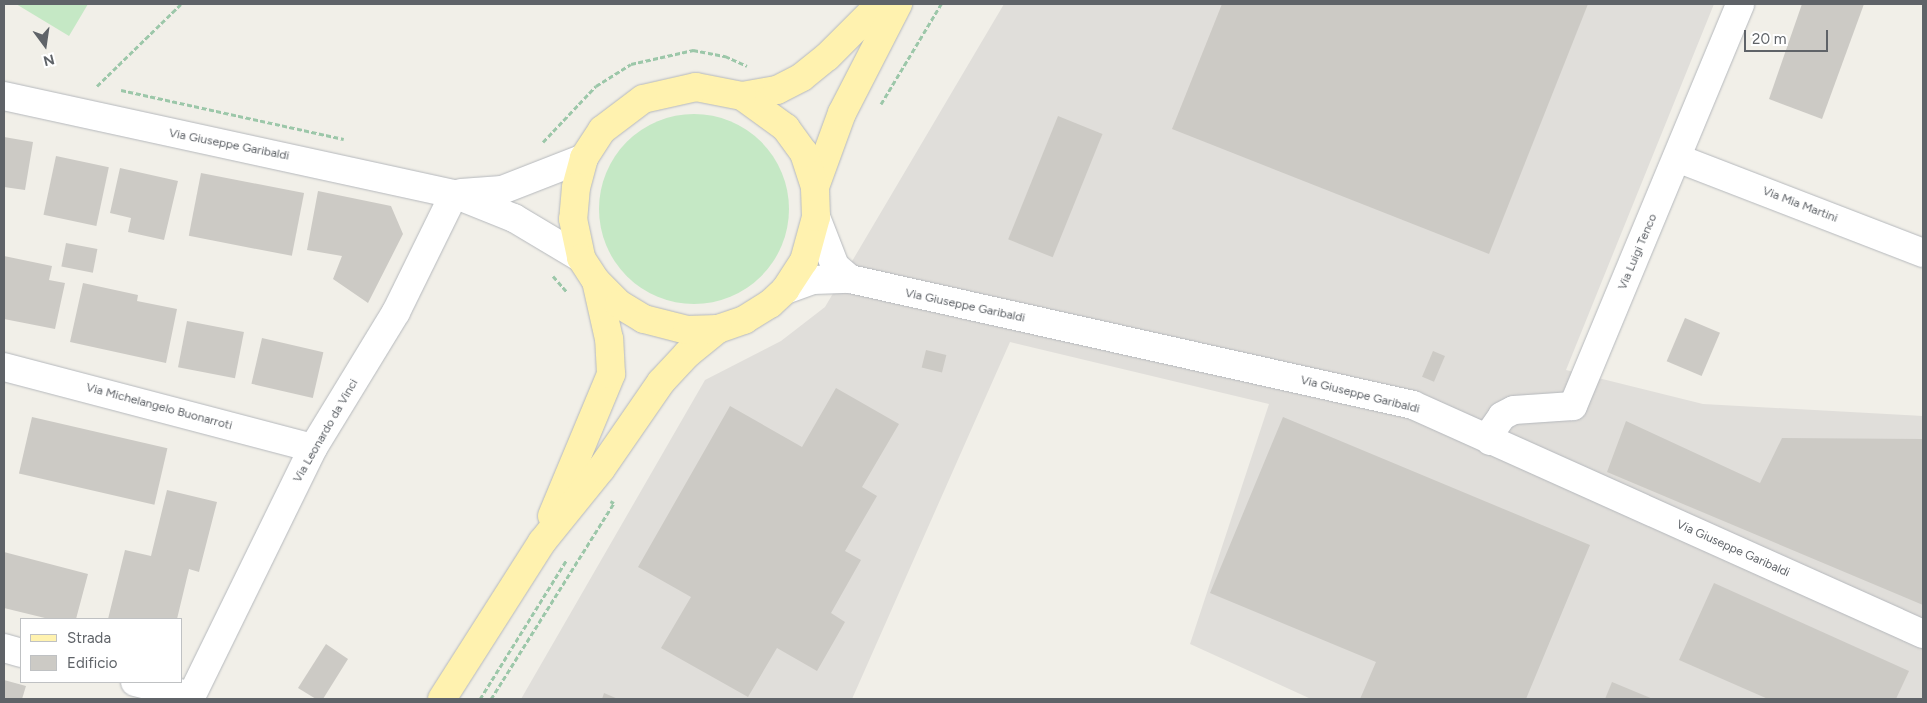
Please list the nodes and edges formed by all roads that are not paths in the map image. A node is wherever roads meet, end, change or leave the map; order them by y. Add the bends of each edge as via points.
1 (880, 4) edge
2 (898, 4) edge
3 (1740, 4) edge
4 (4, 96) edge
5 (742, 96) junction
6 (584, 158) junction
7 (1678, 158) junction
8 (815, 186) junction
9 (454, 194) junction
10 (816, 217) junction
11 (1923, 253) edge
12 (581, 258) junction
13 (850, 279) junction
14 (596, 281) junction
15 (785, 290) junction
16 (718, 329) junction
17 (4, 367) edge
18 (1490, 441) junction
19 (313, 448) junction
20 (542, 542) junction
21 (1923, 634) edge
22 (4, 648) edge
23 (20, 653) edge
24 (138, 683) edge
25 (190, 698) edge
26 (442, 699) edge

1 - 5 main road via 802,78 777,90
2 - 8 main road via 842,113
3 - 7 street, Via Luigi Tenco
4 - 9 street, Via Giuseppe Garibaldi
5 - 6 main road via 696,87 643,99 602,130
5 - 8 main road via 786,128 804,153
6 - 9 street, Via Giuseppe Garibaldi via 502,190
6 - 12 main road via 576,187 573,219
7 - 11 street, Via Mia Martini
7 - 18 street, Via Luigi Tenco via 1573,406 1514,410 1502,416 1491,432
8 - 10 main road
9 - 12 street, Via Giuseppe Garibaldi via 514,218
9 - 19 street, Via Leonardo da Vinci via 396,312
10 - 13 street via 835,266
10 - 15 main road via 804,260
12 - 14 main road
13 - 15 street, Via Giuseppe Garibaldi via 813,280
13 - 18 street, Via Giuseppe Garibaldi via 1413,405
14 - 16 main road via 619,304 644,319 687,330
14 - 20 main road via 609,339 611,374
15 - 16 main road via 744,320
16 - 20 main road via 687,354 661,382 601,469
17 - 19 street, Via Michelangelo Buonarroti
18 - 21 street, Via Giuseppe Garibaldi
19 - 25 street, Via Leonardo da Vinci
20 - 26 main road
22 - 23 street
24 - 25 street

